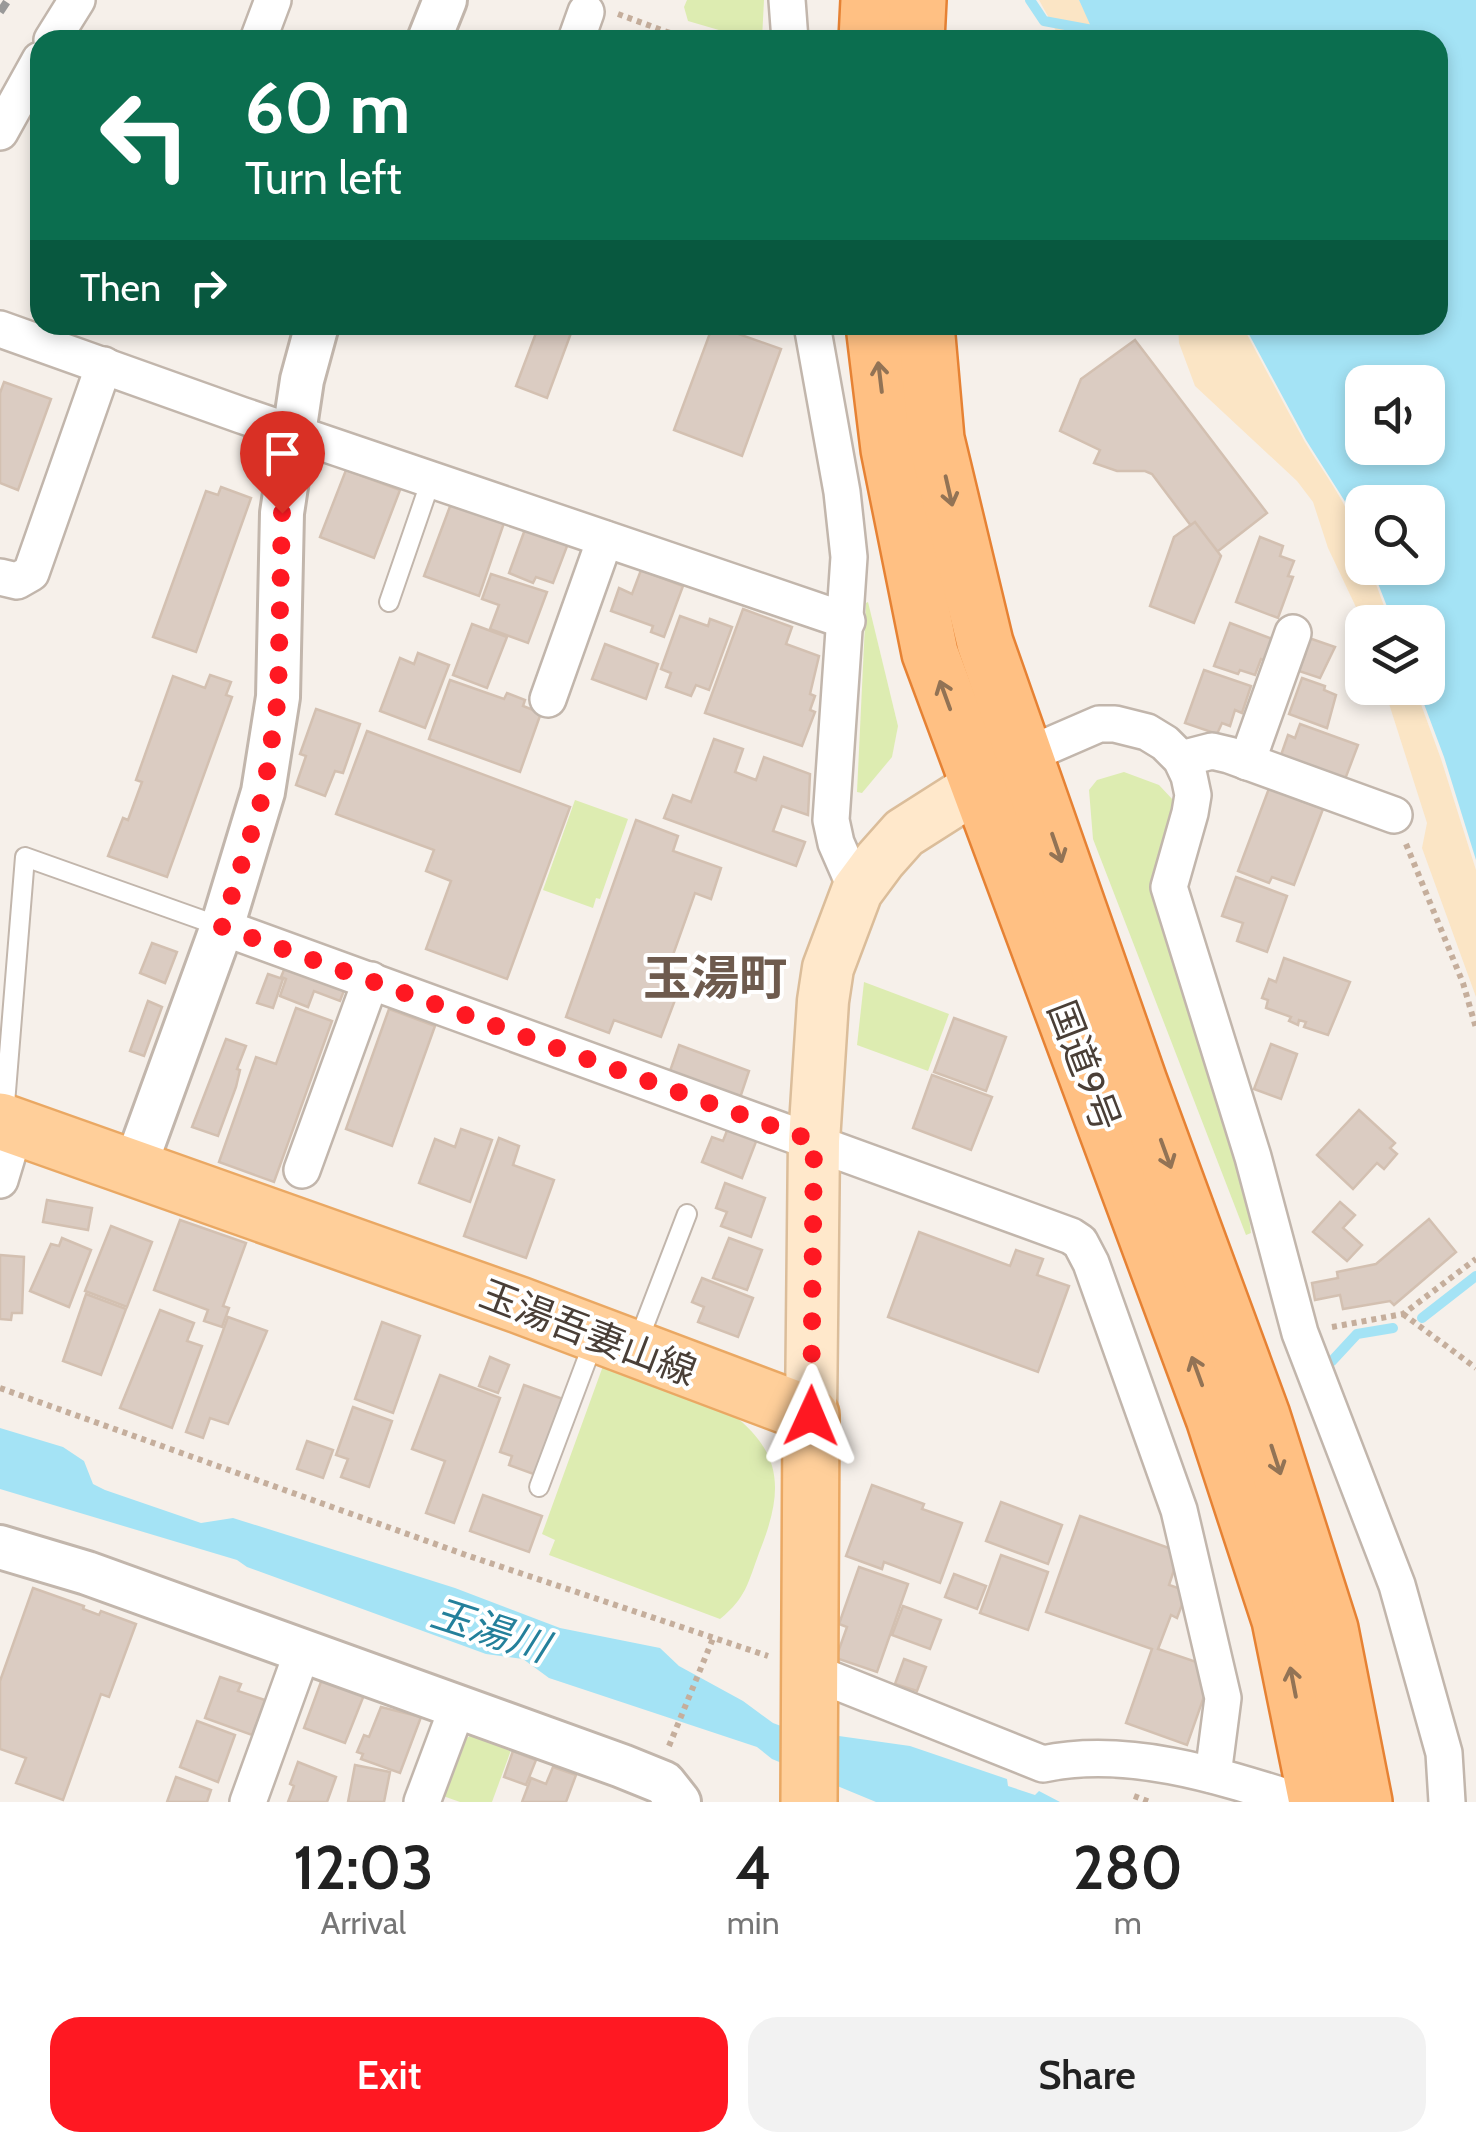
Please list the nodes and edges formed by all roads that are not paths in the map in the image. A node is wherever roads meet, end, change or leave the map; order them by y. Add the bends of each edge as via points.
1 (77, 0) edge
2 (273, 0) edge
3 (445, 0) edge
4 (787, 0) edge
5 (869, 0) edge
6 (918, 0) edge
7 (58, 30) edge
8 (262, 30) edge
9 (433, 30) edge
10 (789, 30) edge
11 (868, 30) edge
12 (916, 30) edge
13 (30, 86) edge
14 (0, 132) edge
15 (0, 329) edge
16 (315, 335) edge
17 (814, 335) edge
18 (875, 335) edge
19 (927, 335) edge
20 (104, 365) junction
21 (294, 433) junction
22 (432, 480) junction
23 (605, 539) junction
24 (0, 577) edge
25 (389, 602) dead end
26 (847, 622) junction
27 (1293, 633) dead end
28 (548, 700) dead end
29 (1025, 756) junction
30 (1181, 759) junction
31 (1247, 762) junction
32 (978, 786) junction
33 (1394, 815) road end
34 (857, 891) junction
35 (222, 927) junction
36 (370, 980) junction
37 (7, 1124) edge
38 (814, 1141) junction
39 (134, 1168) junction
40 (302, 1170) dead end
41 (0, 1180) edge
42 (686, 1214) dead end
43 (615, 1343) junction
44 (811, 1416) junction
45 (539, 1487) dead end
46 (0, 1547) edge
47 (302, 1650) junction
48 (810, 1680) junction
49 (458, 1706) junction
50 (1214, 1775) junction
51 (1331, 1796) edge
52 (428, 1800) edge
53 (248, 1802) edge
54 (679, 1802) edge
55 (809, 1802) edge
56 (1447, 1802) edge

1 - 7 street
2 - 8 street
3 - 9 street
4 - 10 street
5 - 11 highway
6 - 12 highway
13 - 14 street
15 - 20 street
16 - 21 street
17 - 26 street via 850,556
32 -> 18 highway, 国道9号 via 930,653 889,449
19 -> 29 highway, 国道9号 via 936,439 985,643
20 - 21 street
20 - 24 street via 31,573 17,581
21 - 22 street
21 - 35 street via 282,513 278,698 264,792
22 - 23 street
22 - 25 lane
23 - 26 street
23 - 28 street
26 - 34 street via 831,820
27 - 31 street
29 - 30 street via 1099,724 1115,724 1147,732
29 - 32 main road
29 -> 51 highway, 国道9号 via 1262,1416 1330,1629
30 - 31 street via 1212,751
30 - 56 street via 1192,795 1169,887 1300,1333 1397,1585 1444,1752
31 - 33 street
32 - 34 main road via 904,833
51 -> 32 highway, 国道9号 via 1214,1418
34 - 38 main road via 828,968
35 - 36 street
35 - 37 lane via 25,856
35 - 39 street
36 - 38 street
36 - 40 street
37 - 39 main road, 玉湯吾妻山線
37 - 41 street
38 - 44 main road
38 - 50 street via 1071,1236 1086,1252 1179,1510 1223,1698
39 - 43 main road, 玉湯吾妻山線
42 - 43 lane
43 - 44 main road, 玉湯吾妻山線
43 - 45 lane
44 - 48 main road
46 - 47 street
47 - 49 street
47 - 53 street
48 - 50 street via 1043,1764 1076,1757
48 - 55 main road
49 - 52 street
49 - 54 street via 664,1783
50 - 51 street

